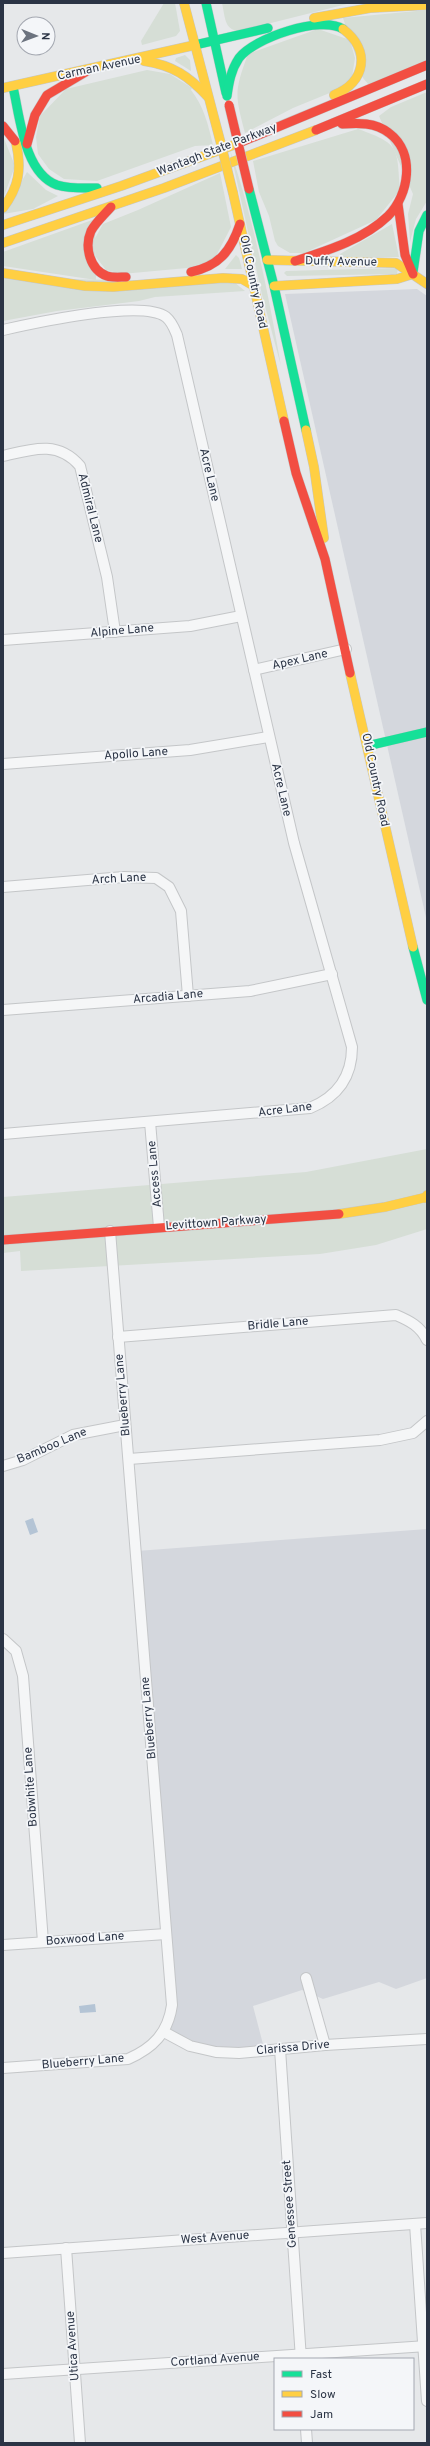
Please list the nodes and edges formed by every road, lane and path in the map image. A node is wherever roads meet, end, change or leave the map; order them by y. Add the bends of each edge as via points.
1 (184, 3) edge
2 (206, 3) edge
3 (427, 5) edge
4 (214, 41) junction
5 (195, 45) junction
6 (133, 60) junction
7 (427, 65) edge
8 (89, 70) junction
9 (427, 84) edge
10 (13, 87) junction
11 (3, 89) edge
12 (210, 100) junction
13 (228, 100) junction
14 (331, 125) junction
15 (3, 126) edge
16 (268, 132) junction
17 (15, 141) junction
18 (27, 146) junction
19 (120, 186) junction
20 (398, 204) junction
21 (111, 207) junction
22 (3, 208) edge
23 (427, 215) edge
24 (240, 224) junction
25 (3, 225) edge
26 (3, 243) edge
27 (267, 260) junction
28 (295, 261) junction
29 (3, 273) edge
30 (413, 274) junction
31 (427, 284) edge
32 (254, 286) junction
33 (274, 286) junction
34 (3, 330) edge
35 (3, 456) edge
36 (325, 559) junction
37 (241, 616) junction
38 (115, 632) junction
39 (3, 640) edge
40 (346, 649) junction
41 (254, 670) junction
42 (427, 732) edge
43 (268, 737) junction
44 (367, 746) junction
45 (3, 764) edge
46 (3, 887) edge
47 (332, 974) junction
48 (188, 996) junction
49 (427, 1000) edge
50 (3, 1010) edge
51 (150, 1122) junction
52 (3, 1134) edge
53 (426, 1197) edge
54 (159, 1227) junction
55 (110, 1231) junction
56 (3, 1240) edge
57 (118, 1337) junction
58 (427, 1340) edge
59 (427, 1422) edge
60 (124, 1425) junction
61 (129, 1459) junction
62 (3, 1466) edge
63 (3, 1639) edge
64 (166, 1934) junction
65 (43, 1942) junction
66 (3, 1945) edge
67 (306, 1978) dead end
68 (164, 2032) junction
69 (427, 2039) edge
70 (324, 2045) junction
71 (280, 2049) junction
72 (3, 2068) edge
73 (427, 2223) edge
74 (415, 2224) junction
75 (292, 2233) junction
76 (66, 2248) junction
77 (3, 2253) edge
78 (425, 2346) edge
79 (300, 2356) edge
80 (75, 2369) junction
81 (3, 2374) edge
82 (427, 2401) edge
83 (306, 2430) edge
84 (80, 2443) edge
85 (307, 2443) edge

1 - 5 main road, Old Country Road
2 - 4 main road, Old Country Road
3 - 4 main road, Carman Avenue via 393,5 341,11
4 - 5 main road, Carman Avenue
4 - 13 main road, Old Country Road
5 - 6 main road, Carman Avenue
5 - 12 main road, Old Country Road
6 - 8 main road, Carman Avenue
6 - 12 main road via 158,62 182,70
7 - 16 main road, Wantagh State Parkway
8 - 10 main road, Carman Avenue
8 - 18 main road via 47,95 35,115
9 - 14 main road, Wantagh State Parkway
10 - 11 main road, Carman Avenue
10 - 18 main road
11 - 17 main road
12 - 24 main road, Old Country Road, bridge
13 - 16 main road via 227,84 233,68 241,54 256,42 319,24 332,24 347,31 357,43 361,57 357,77 350,86
13 - 27 main road, Old Country Road, bridge
14 - 20 main road via 358,123 376,126 390,134 397,142 406,158 407,178
14 - 21 main road, Wantagh State Parkway
15 - 17 main road
16 - 19 main road, Wantagh State Parkway
17 - 22 main road via 21,164 20,174 15,191
18 - 19 main road via 34,167 55,184 71,189
19 - 25 main road, Wantagh State Parkway
20 - 28 main road via 381,222 328,250
20 - 30 main road via 405,255
21 - 24 main road via 92,230 88,250 94,267 112,277 207,270 227,254
21 - 26 main road, Wantagh State Parkway
23 - 30 main road via 419,231
24 - 32 main road, Old Country Road
27 - 28 main road, Duffy Avenue
27 - 33 main road, Old Country Road
28 - 30 main road, Duffy Avenue via 396,263
29 - 32 main road via 85,286 223,278 242,279
30 - 31 main road, Duffy Avenue
30 - 33 main road, Duffy Avenue via 397,279
32 - 36 main road, Old Country Road via 296,473
33 - 36 main road, Old Country Road via 314,467 323,523
34 - 37 street, Acre Lane via 59,319 138,310 166,316 177,335
35 - 38 street, Admiral Lane via 49,448 60,450 80,466 107,577
36 - 40 main road, Old Country Road
37 - 38 street, Alpine Lane via 190,626
37 - 41 street, Acre Lane
38 - 39 street, Alpine Lane
40 - 41 street, Apex Lane
40 - 44 main road, Old Country Road
41 - 43 street, Acre Lane
42 - 44 main road
43 - 45 street, Apollo Lane via 190,750
43 - 47 street, Acre Lane via 294,843
44 - 49 main road, Old Country Road via 404,913
46 - 48 street, Arch Lane via 144,876 156,878 169,887 181,911
47 - 48 street, Arcadia Lane via 250,991
47 - 51 street, Acre Lane via 352,1047 348,1074 330,1098 302,1110
48 - 50 street, Arcadia Lane
51 - 52 street, Acre Lane
51 - 54 street, Access Lane
53 - 54 main road, Levittown Parkway via 346,1213
54 - 55 main road, Levittown Parkway
55 - 56 main road, Levittown Parkway
55 - 57 street, Blueberry Lane
57 - 58 street, Bridle Lane via 396,1315 412,1322
57 - 60 street, Blueberry Lane
59 - 61 street via 413,1433 380,1440
60 - 61 street, Blueberry Lane
60 - 62 street, Bamboo Lane via 73,1435 23,1460
61 - 64 street, Blueberry Lane
63 - 65 street, Bobwhite Lane via 16,1651 23,1676
64 - 65 street, Boxwood Lane
64 - 68 street, Blueberry Lane via 172,2005 170,2019
65 - 66 street, Boxwood Lane
67 - 70 street
68 - 71 street, Clarissa Drive via 190,2046 216,2052 239,2053
68 - 72 street, Blueberry Lane via 144,2052 128,2060
69 - 70 street, Clarissa Drive
70 - 71 street, Clarissa Drive
71 - 75 street, Genessee Street
73 - 74 street, West Avenue
74 - 75 street, West Avenue
74 - 78 street
75 - 76 street, West Avenue
75 - 79 street, Genessee Street
76 - 77 street, West Avenue
76 - 80 street, Utica Avenue
78 - 79 street, Cortland Avenue
78 - 82 street
79 - 80 street, Cortland Avenue
80 - 81 street, Cortland Avenue
80 - 84 street, Utica Avenue
83 - 85 street

